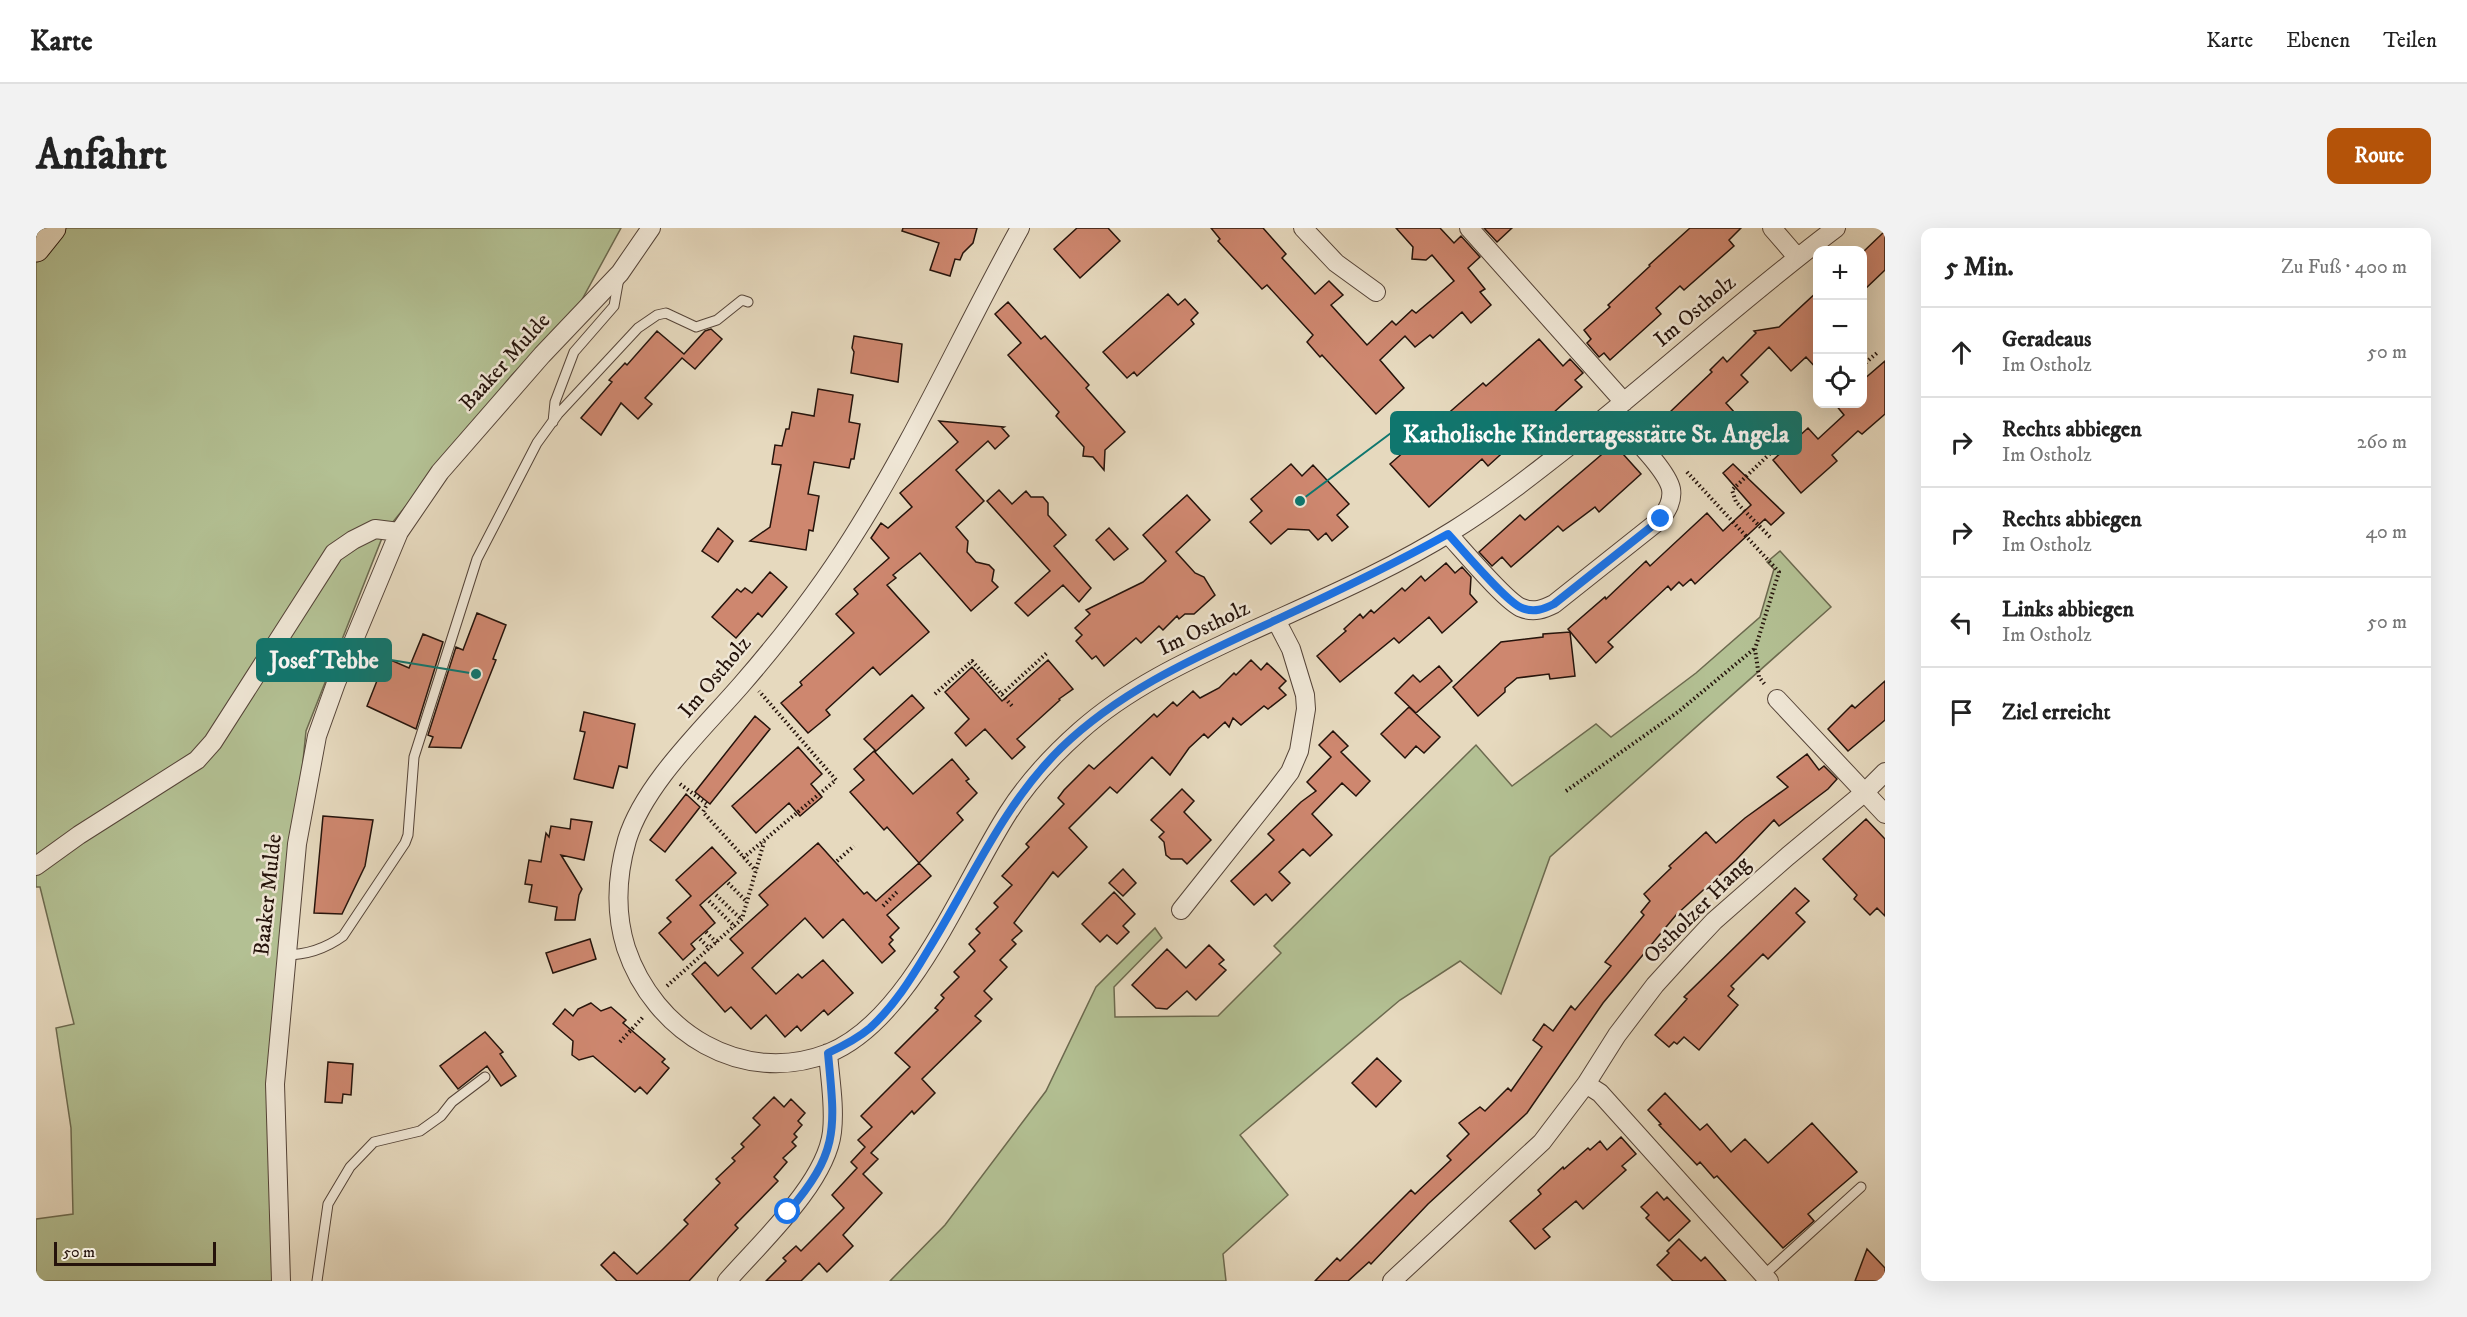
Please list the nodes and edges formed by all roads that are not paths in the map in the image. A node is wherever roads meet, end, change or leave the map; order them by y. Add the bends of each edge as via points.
1 (52, 228) edge
2 (651, 228) edge
3 (1020, 228) edge
4 (1303, 228) edge
5 (1469, 228) edge
6 (1772, 228) edge
7 (1836, 228) edge
8 (36, 248) edge
9 (1797, 257) junction
10 (620, 273) junction
11 (1376, 292) dead end
12 (748, 302) dead end
13 (1617, 407) junction
14 (552, 424) junction
15 (399, 532) junction
16 (1448, 534) junction
17 (1276, 620) junction
18 (1777, 699) road end
19 (1885, 772) edge
20 (1865, 792) junction
21 (1885, 814) edge
22 (36, 867) edge
23 (1181, 910) dead end
24 (285, 955) junction
25 (828, 1053) junction
26 (485, 1077) dead end
27 (1586, 1084) junction
28 (1861, 1187) dead end
29 (1767, 1278) edge
30 (1397, 1280) edge
31 (281, 1281) edge
32 (317, 1281) edge
33 (727, 1281) edge

1 - 8 main road
2 - 10 street, Baaker Mulde
3 - 25 street, Im Ostholz via 852,537 813,595 665,773 635,818 620,869 619,917 636,972 656,1002 694,1039 728,1056 763,1063
4 - 11 street via 1336,263
5 - 13 street
6 - 9 street
7 - 9 street, Im Ostholz
9 - 13 street, Im Ostholz
10 - 14 lane via 614,306 574,352 555,402
10 - 15 street, Baaker Mulde via 440,472
12 - 14 lane via 742,300 717,320 696,327 670,314 657,315 638,328
13 - 16 street, Im Ostholz via 1517,487
13 - 16 street via 1662,471 1671,489 1671,503 1661,519 1554,604 1531,611 1515,605
14 - 24 lane via 524,465 477,559 414,757 405,843 343,936 304,955
15 - 22 street via 375,529 334,553 213,742 197,760
15 - 24 street, Baaker Mulde via 317,736 297,844
16 - 17 street, Im Ostholz via 1365,579
17 - 23 street, Im Ostholz via 1291,649 1305,695 1299,751 1290,772
17 - 25 street, Im Ostholz via 1153,679 1102,713 1060,750 1012,806 895,1001 862,1034
18 - 20 street
19 - 20 street, Ostholzer Hang
20 - 21 street
20 - 27 street, Ostholzer Hang via 1714,921 1655,985
24 - 31 street, Baaker Mulde via 274,1084
25 - 33 street via 833,1110 823,1165 798,1200
26 - 32 lane via 420,1131 374,1142 350,1167 328,1204
27 - 29 street via 1600,1093
27 - 30 street, Ostholzer Hang via 1542,1142
28 - 29 lane

